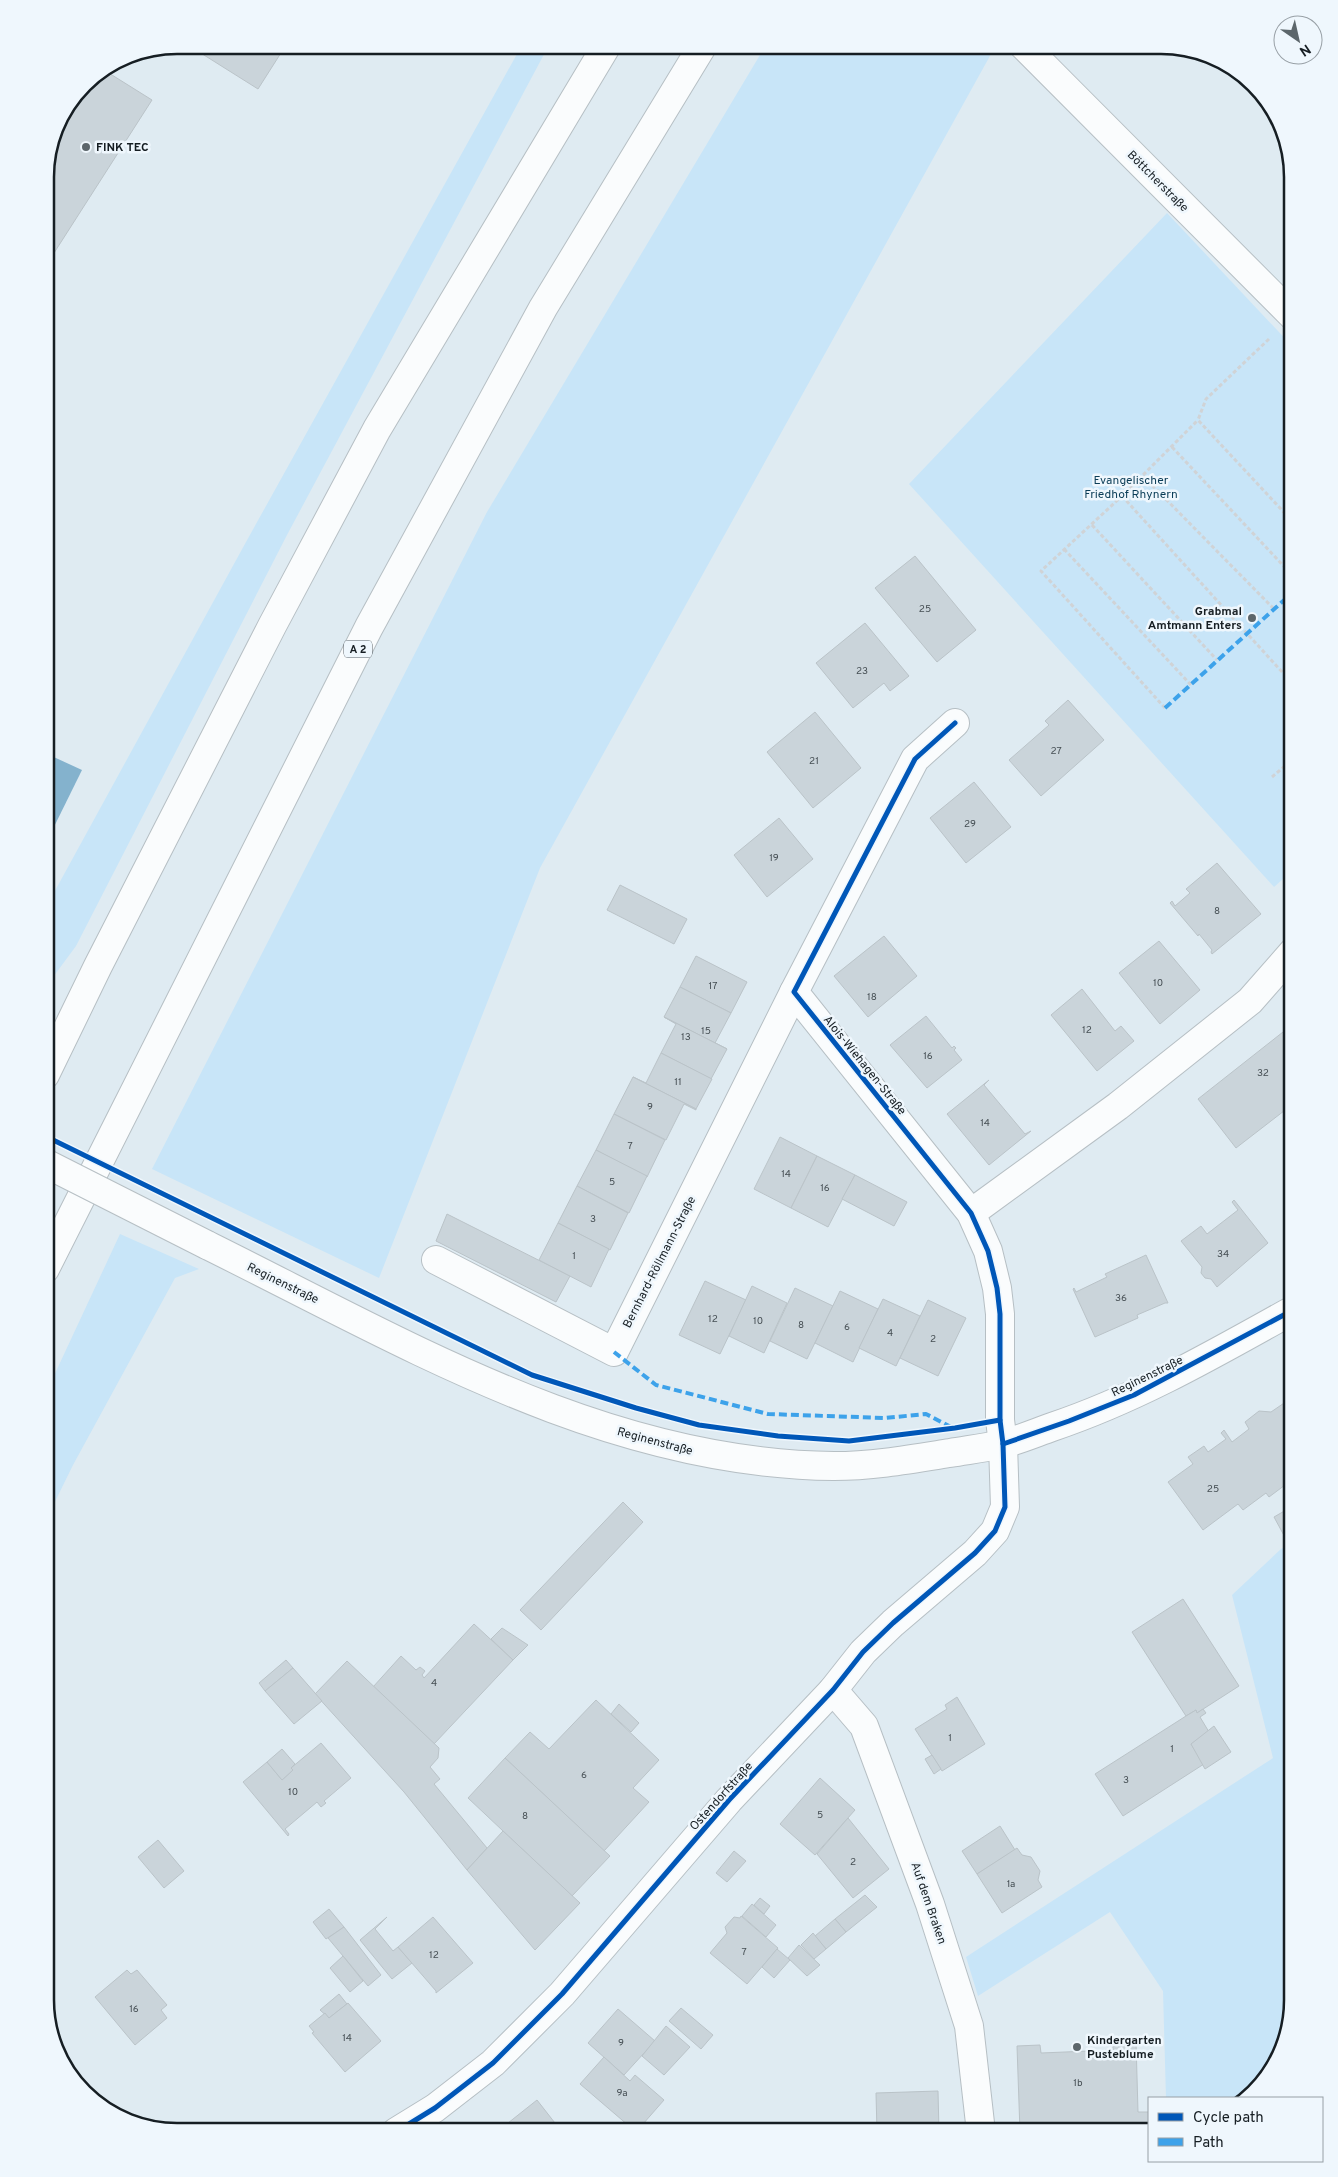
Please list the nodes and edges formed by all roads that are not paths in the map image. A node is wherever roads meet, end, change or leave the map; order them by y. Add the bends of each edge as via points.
1 (602, 54) edge
2 (698, 54) edge
3 (1032, 54) edge
4 (1284, 307) edge
5 (954, 723) dead end
6 (1284, 962) edge
7 (794, 992) junction
8 (54, 1056) edge
9 (54, 1168) edge
10 (971, 1213) junction
11 (54, 1251) edge
12 (436, 1260) dead end
13 (1284, 1315) edge
14 (1003, 1444) junction
15 (833, 1690) junction
16 (411, 2123) edge
17 (979, 2123) edge

1 - 8 main road via 376,429 272,626
2 - 11 main road, A 2 via 543,308 369,627
3 - 4 main road, Böttcherstraße
5 - 7 main road via 915,759
6 - 10 main road via 1250,1001 1118,1106
7 - 10 main road, Alois-Wiehagen-Straße
7 - 12 main road, Bernhard-Röllmann-Straße via 614,1352
9 - 14 main road, Reginenstraße, bridge via 412,1347 519,1397 634,1437 708,1454 836,1466 906,1460
10 - 14 main road, Alois-Wiehagen-Straße via 988,1250 997,1288
13 - 14 main road, Reginenstraße via 1134,1395
14 - 15 main road, Ostendorfstraße via 1005,1507 995,1531 975,1553 863,1652
15 - 16 main road, Ostendorfstraße via 729,1800 562,1994 493,2063
15 - 17 main road, Auf dem Braken via 864,1726 930,1904 969,2026

